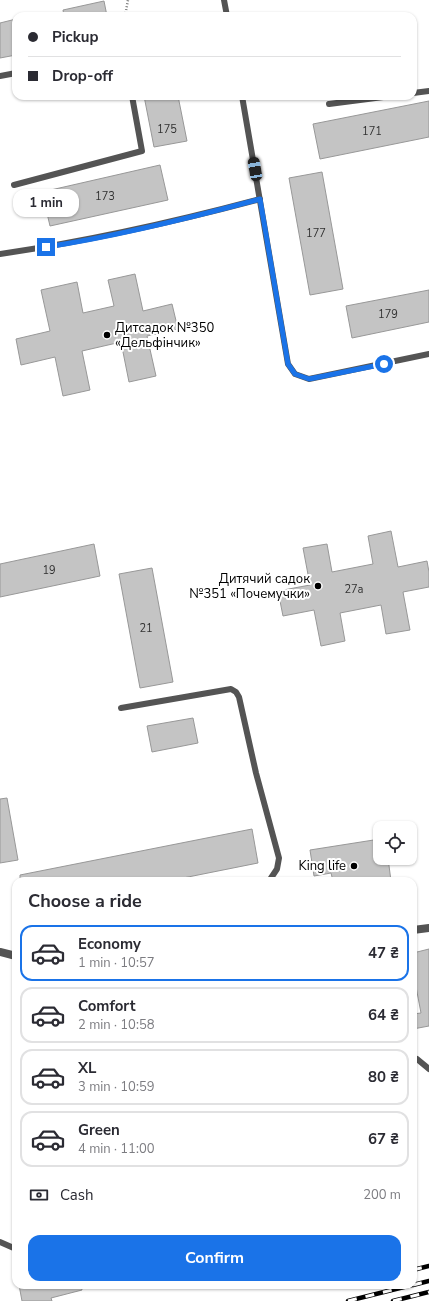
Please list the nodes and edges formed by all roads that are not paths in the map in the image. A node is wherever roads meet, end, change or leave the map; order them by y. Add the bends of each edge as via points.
1 (224, 0) edge
2 (226, 12) edge
3 (12, 74) edge
4 (0, 76) edge
5 (429, 91) edge
6 (417, 92) edge
7 (133, 100) edge
8 (243, 100) edge
9 (360, 100) edge
10 (329, 104) dead end
11 (14, 185) dead end
12 (260, 199) junction
13 (0, 254) edge
14 (429, 354) edge
15 (121, 708) dead end
16 (272, 877) edge
17 (429, 928) edge
18 (417, 930) edge
19 (0, 952) edge
20 (12, 955) edge
21 (417, 1059) dead end
22 (429, 1069) edge
23 (0, 1242) edge
24 (12, 1247) edge

1 - 2 lane
3 - 4 lane
5 - 6 lane
7 - 11 lane via 142,152
8 - 12 lane
9 - 10 lane
12 - 13 lane via 76,243
12 - 14 lane via 288,364 295,374 309,379
15 - 16 lane via 231,689 236,692 279,858 277,869
17 - 18 street
19 - 20 street
21 - 22 lane
23 - 24 lane

